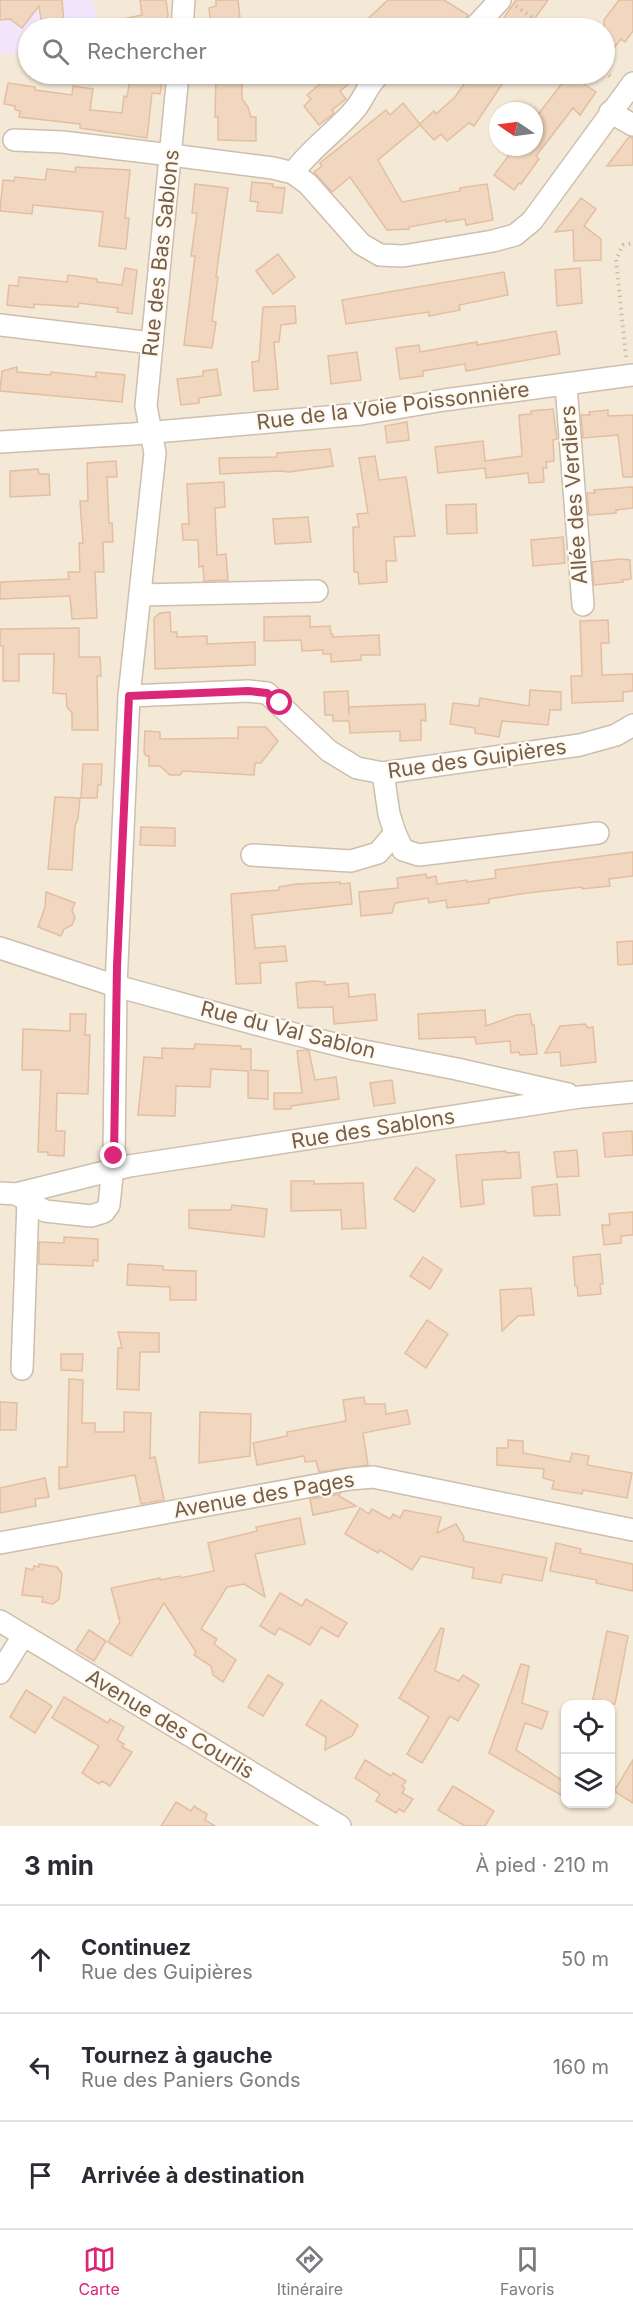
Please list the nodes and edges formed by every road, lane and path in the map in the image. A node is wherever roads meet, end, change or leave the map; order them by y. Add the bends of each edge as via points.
1 (184, 0) edge
2 (507, 2) edge
3 (183, 18) edge
4 (487, 18) edge
5 (532, 18) edge
6 (633, 82) edge
7 (177, 84) edge
8 (371, 84) edge
9 (610, 112) junction
10 (633, 124) edge
11 (14, 140) dead end
12 (171, 154) junction
13 (293, 173) junction
14 (633, 243) edge
15 (0, 325) edge
16 (152, 343) junction
17 (630, 375) edge
18 (566, 385) junction
19 (152, 432) junction
20 (0, 442) edge
21 (317, 591) dead end
22 (140, 595) junction
23 (583, 605) dead end
24 (129, 696) junction
25 (633, 726) edge
26 (383, 773) junction
27 (395, 833) junction
28 (598, 833) dead end
29 (252, 855) dead end
30 (0, 948) edge
31 (116, 986) junction
32 (633, 1092) edge
33 (580, 1097) junction
34 (113, 1170) junction
35 (15, 1196) edge
36 (22, 1369) dead end
37 (633, 1530) edge
38 (0, 1543) edge
39 (0, 1621) edge
40 (23, 1636) junction
41 (0, 1673) edge
42 (340, 1826) edge

1 - 3 street
2 - 4 street
2 - 5 path
6 - 9 street
7 - 12 street, Rue des Bas Sablons
8 - 13 street via 355,109 305,156
9 - 10 street
9 - 13 street via 532,221 515,235 493,241 403,256 380,255 360,244 308,184
11 - 12 street
12 - 13 street
12 - 16 street, Rue des Bas Sablons
14 - 17 path via 623,244 616,259
15 - 16 street
16 - 19 street, Rue des Bas Sablons via 146,406
17 - 18 street, Rue de la Voie Poissonnière
18 - 19 street, Rue de la Voie Poissonnière via 444,399 361,414
18 - 23 street, Allée des Verdiers
19 - 20 street, Rue de la Voie Poissonnière
19 - 22 street, Rue des Bas Sablons via 155,453
21 - 22 street
22 - 24 street, Rue des Bas Sablons
24 - 26 street, Rue des Guipières via 267,693 329,751 357,768
24 - 31 street, Rue des Bas Sablons
25 - 26 street, Rue des Guipières via 580,745
26 - 27 street
27 - 28 street via 403,850 419,855
27 - 29 street via 378,853 351,861
30 - 31 street, Rue du Val Sablon
31 - 33 street, Rue du Val Sablon via 354,1049
31 - 34 street, Rue des Bas Sablons
32 - 33 street, Rue des Sablons
33 - 34 street, Rue des Sablons
34 - 35 street, Rue des Sablons
34 - 35 street via 109,1205 104,1212 92,1216 45,1211
35 - 36 street
37 - 38 street, Avenue des Pages via 373,1478
39 - 40 street, Avenue des Courlis
40 - 41 street
40 - 42 street, Avenue des Courlis

